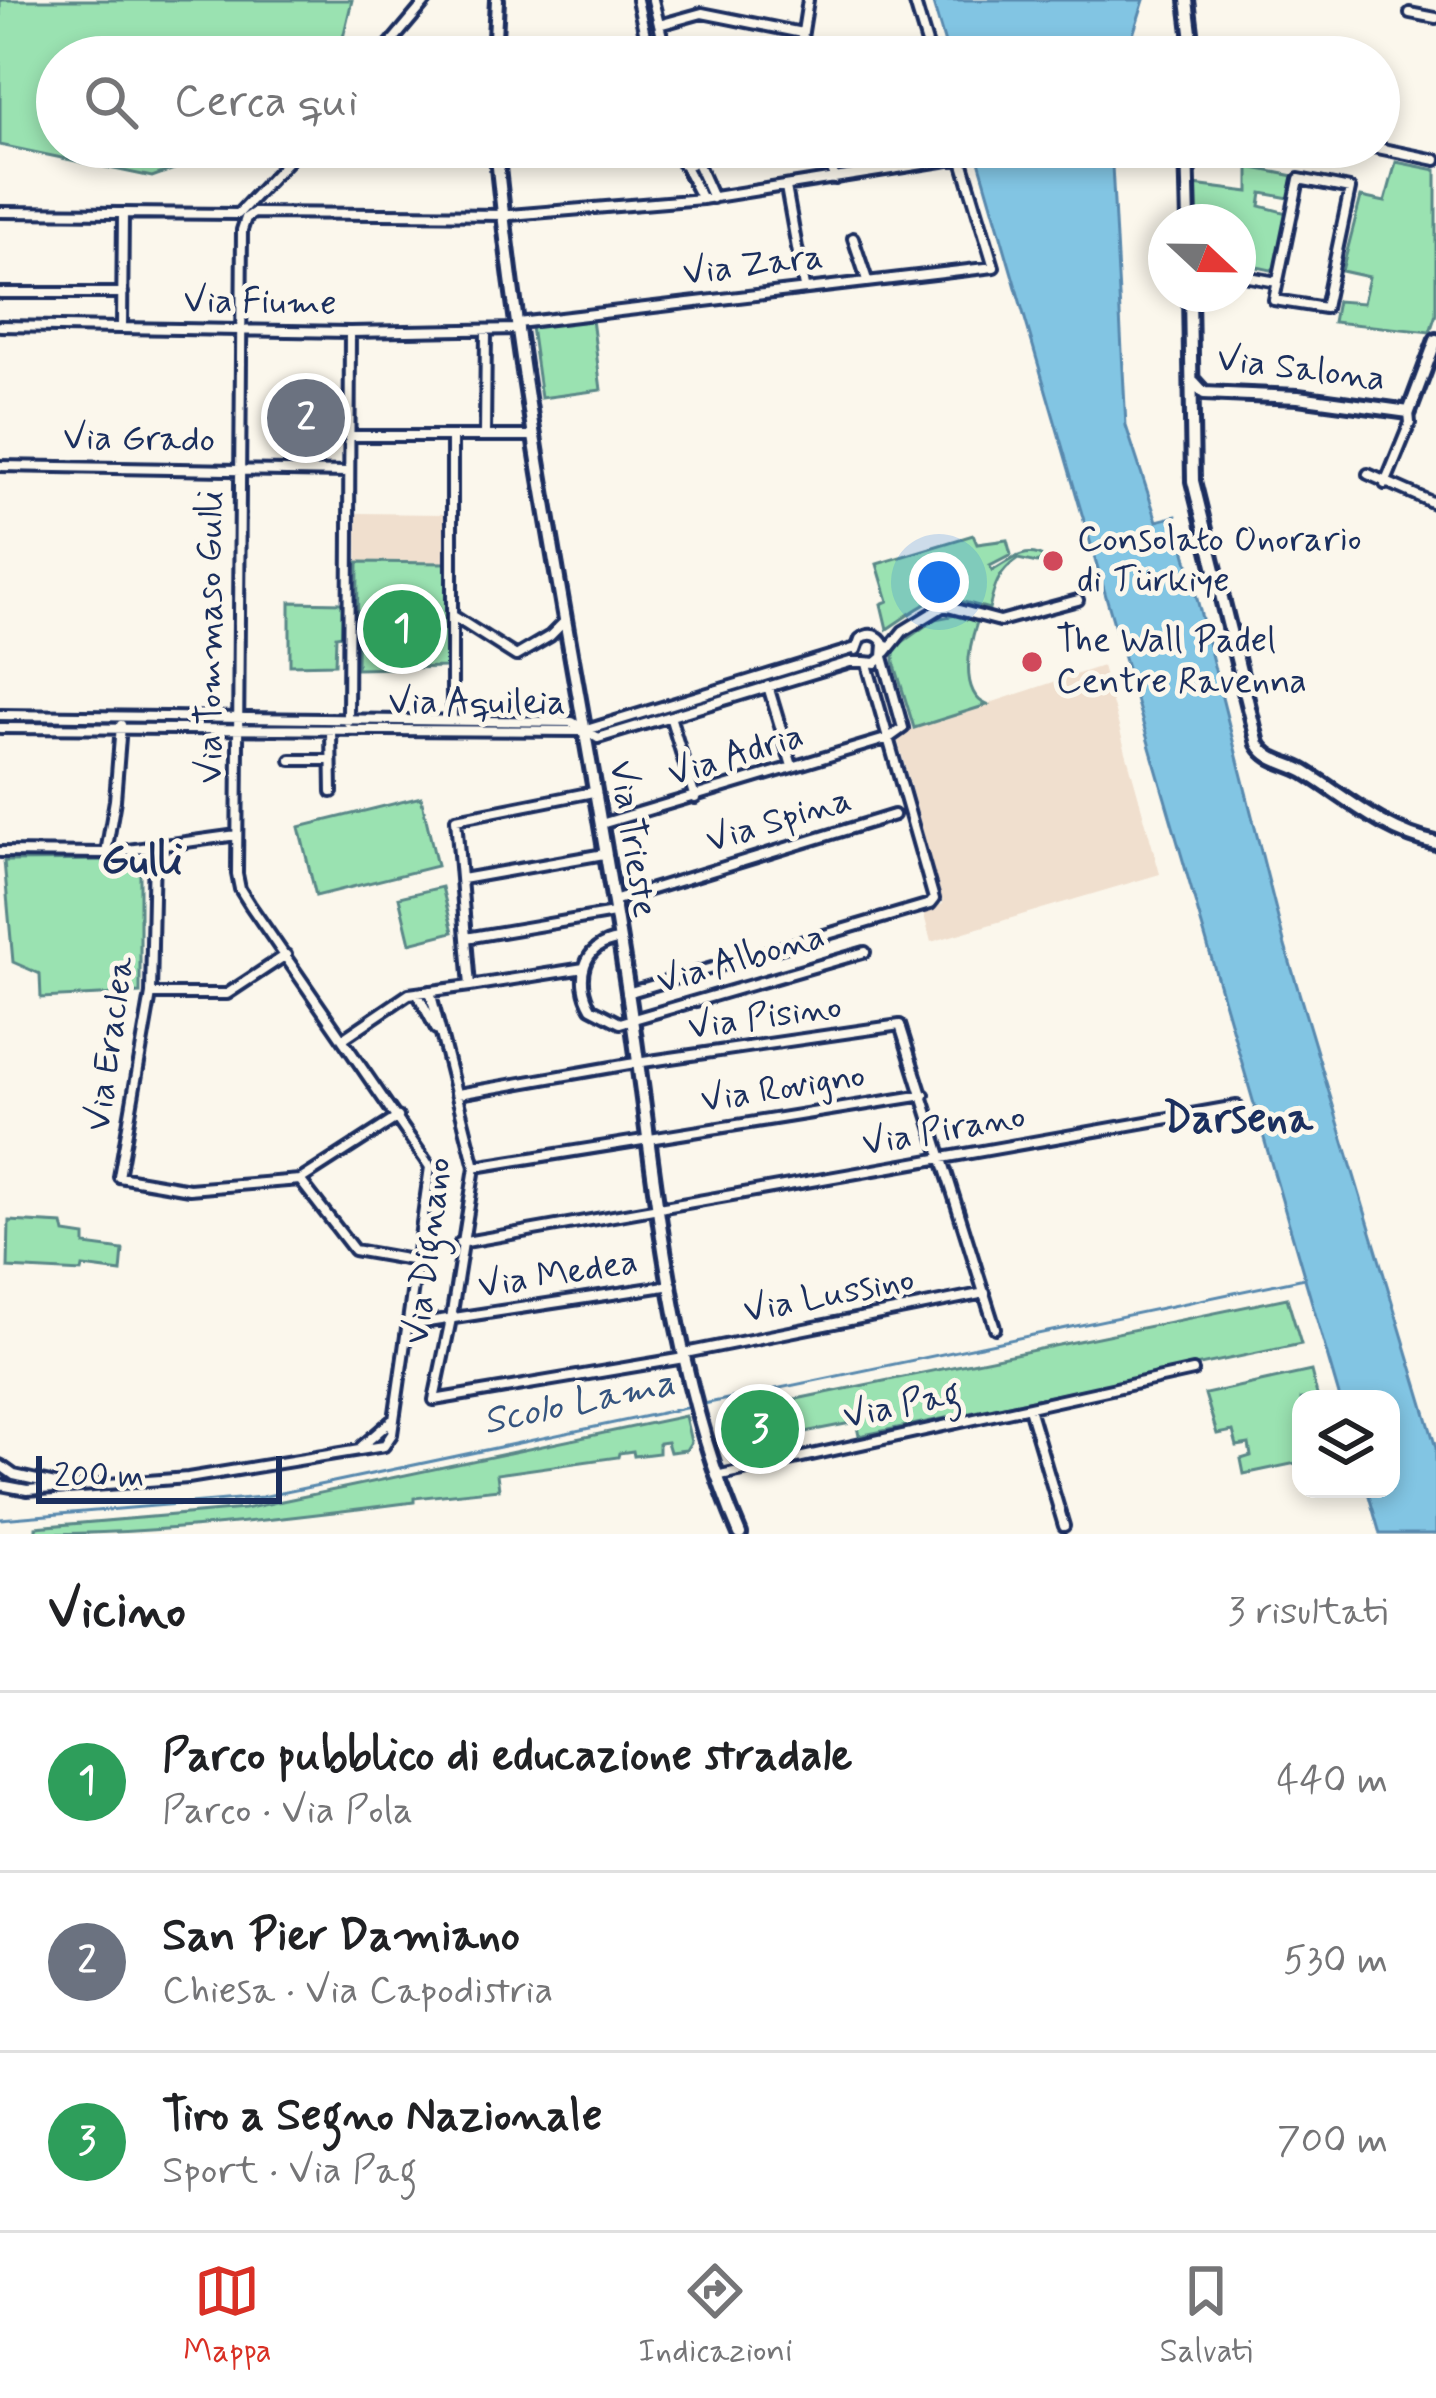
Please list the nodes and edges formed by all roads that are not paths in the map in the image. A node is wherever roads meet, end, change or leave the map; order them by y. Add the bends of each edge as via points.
1 (428, 0) edge
2 (497, 0) edge
3 (637, 0) edge
4 (653, 0) edge
5 (808, 0) edge
6 (914, 0) edge
7 (1187, 0) edge
8 (1410, 13) dead end
9 (1436, 18) edge
10 (659, 25) junction
11 (802, 33) junction
12 (397, 36) edge
13 (495, 36) edge
14 (645, 36) edge
15 (662, 36) edge
16 (802, 36) edge
17 (925, 36) edge
18 (1191, 36) edge
19 (1400, 153) edge
20 (1436, 160) edge
21 (282, 168) edge
22 (498, 168) edge
23 (686, 168) edge
24 (698, 168) edge
25 (832, 168) edge
26 (899, 168) edge
27 (960, 168) edge
28 (1188, 168) edge
29 (835, 178) junction
30 (786, 187) junction
31 (257, 196) junction
32 (707, 198) junction
33 (1189, 204) edge
34 (0, 212) edge
35 (123, 213) junction
36 (239, 213) junction
37 (270, 213) junction
38 (503, 216) junction
39 (242, 230) junction
40 (853, 238) dead end
41 (1256, 278) edge
42 (867, 280) junction
43 (1277, 282) junction
44 (804, 286) junction
45 (0, 293) edge
46 (122, 293) junction
47 (1190, 312) edge
48 (0, 326) edge
49 (518, 326) junction
50 (122, 327) junction
51 (242, 328) junction
52 (486, 330) junction
53 (350, 332) junction
54 (1436, 340) edge
55 (1192, 373) junction
56 (1436, 376) edge
57 (1419, 387) junction
58 (1409, 412) junction
59 (350, 436) junction
60 (485, 436) junction
61 (535, 436) junction
62 (452, 437) junction
63 (0, 466) edge
64 (239, 469) junction
65 (349, 472) junction
66 (1368, 474) dead end
67 (1385, 484) junction
68 (1436, 504) edge
69 (1078, 600) dead end
70 (453, 616) junction
71 (566, 620) junction
72 (903, 632) junction
73 (879, 637) junction
74 (856, 648) junction
75 (884, 656) junction
76 (865, 663) junction
77 (768, 686) junction
78 (0, 715) edge
79 (670, 716) junction
80 (452, 720) junction
81 (121, 723) junction
82 (348, 724) junction
83 (238, 725) junction
84 (0, 728) edge
85 (331, 730) junction
86 (584, 730) junction
87 (889, 738) junction
88 (291, 760) dead end
89 (332, 760) junction
90 (792, 766) junction
91 (332, 792) dead end
92 (593, 792) junction
93 (695, 798) junction
94 (894, 814) dead end
95 (600, 824) junction
96 (237, 835) junction
97 (1436, 843) edge
98 (154, 847) junction
99 (0, 852) edge
100 (106, 853) junction
101 (604, 854) junction
102 (463, 879) junction
103 (613, 907) junction
104 (466, 938) junction
105 (618, 940) junction
106 (866, 952) dead end
107 (286, 955) junction
108 (584, 968) junction
109 (473, 985) junction
110 (430, 991) junction
111 (627, 992) junction
112 (417, 993) junction
113 (151, 994) junction
114 (633, 1020) junction
115 (344, 1038) junction
116 (443, 1040) junction
117 (637, 1063) junction
118 (458, 1094) junction
119 (924, 1095) junction
120 (1237, 1106) dead end
121 (398, 1117) junction
122 (649, 1137) junction
123 (943, 1159) junction
124 (475, 1167) junction
125 (300, 1180) junction
126 (660, 1208) junction
127 (460, 1244) junction
128 (417, 1261) junction
129 (672, 1285) junction
130 (985, 1293) junction
131 (410, 1312) junction
132 (448, 1320) junction
133 (408, 1325) junction
134 (994, 1328) dead end
135 (685, 1355) junction
136 (1193, 1371) dead end
137 (434, 1400) joint
138 (1029, 1408) junction
139 (0, 1465) edge
140 (716, 1476) junction
141 (0, 1485) edge
142 (63, 1485) junction
143 (1064, 1526) dead end
144 (740, 1534) edge

1 - 12 street
2 - 13 street
3 - 14 street
4 - 10 street
5 - 11 street
6 - 17 street
7 - 18 street
8 - 9 street
10 - 11 street via 702,13
10 - 15 street
11 - 16 street
19 - 20 street
21 - 31 street
22 - 38 street, Via Trieste
23 - 32 street
24 - 32 street
25 - 29 street
26 - 29 street
27 - 42 street, Via Zara via 994,266
28 - 33 street
29 - 30 street
30 - 32 street
30 - 44 street
31 - 36 street
31 - 37 street
32 - 38 street
34 - 35 street
35 - 36 street
35 - 46 street
36 - 39 street, Via Tommaso Gulli
37 - 38 street
37 - 39 street via 254,213
38 - 49 street, Via Trieste
39 - 51 street, Via Tommaso Gulli
40 - 42 street
41 - 43 street
42 - 44 street, Via Zara
43 - 43 street via 1274,300 1325,308 1350,189 1299,179
44 - 49 street, Via Zara
45 - 46 street
46 - 50 street
47 - 55 street
48 - 50 street, Via Fiume
49 - 52 street, Via Fiume
49 - 61 street, Via Trieste
50 - 51 street, Via Fiume
51 - 53 street, Via Fiume
51 - 64 street, Via Tommaso Gulli
52 - 53 street, Via Fiume
52 - 60 street
53 - 59 street
54 - 57 street, Via Salona
55 - 58 street, Via Salona via 1204,392
55 - 97 street via 1199,518 1262,752 1392,830
56 - 57 street
57 - 58 street, Via Salona
58 - 67 street
59 - 62 street
59 - 65 street
60 - 61 street
60 - 62 street
61 - 71 street, Via Trieste
62 - 70 street
63 - 64 street, Via Grado
64 - 65 street, Via Grado
64 - 83 street, Via Tommaso Gulli
65 - 82 street
66 - 67 street
67 - 68 street
69 - 72 street via 1000,621 944,606
70 - 71 street via 516,656
70 - 80 street
71 - 86 street, Via Trieste
72 - 73 street
72 - 75 street
73 - 74 street via 864,636
73 - 75 street
74 - 76 street
74 - 86 street
75 - 76 street
75 - 87 street via 903,728
76 - 77 street
76 - 87 street
77 - 79 street
77 - 90 street
78 - 81 street, Via Aquileia
79 - 86 street via 598,738
79 - 93 street
80 - 82 street, Via Aquileia
80 - 86 street, Via Aquileia via 572,722
81 - 83 street, Via Aquileia
81 - 84 street, Via Aquileia
81 - 100 street
82 - 83 street, Via Aquileia
82 - 85 street, Via Aquileia
82 - 86 street, Via Aquileia
83 - 85 street, Via Aquileia
83 - 96 street, Via Tommaso Gulli
85 - 89 street
86 - 92 street, Via Trieste
87 - 90 street, Via Adria
87 - 111 street via 930,904
88 - 89 street
89 - 91 street
90 - 93 street, Via Adria
92 - 95 street, Via Trieste
92 - 102 street via 456,819
93 - 95 street, Via Adria
94 - 103 street, Via Spina
95 - 101 street, Via Trieste
96 - 98 street
96 - 107 street, Via Tommaso Gulli via 240,889
98 - 100 street
98 - 113 street, Via Eraclea
99 - 100 street
101 - 102 street
101 - 103 street, Via Trieste
102 - 104 street
103 - 104 street, Via Spina
103 - 105 street, Via Trieste
104 - 109 street
105 - 108 street via 592,952
105 - 111 street, Via Trieste
106 - 114 street, Via Albona
107 - 113 street via 227,994
107 - 115 street, Via Tommaso Gulli
108 - 109 street
108 - 114 street via 591,1009
109 - 110 street
110 - 112 street
110 - 116 street, Via Dignano
111 - 114 street, Via Trieste
112 - 115 street
112 - 116 street, Via Dignano
113 - 125 street, Via Eraclea via 119,1177 189,1190
114 - 117 street, Via Trieste
115 - 121 street, Via Tommaso Gulli
116 - 118 street, Via Dignano
117 - 118 street, Via Pisino
117 - 119 street, Via Pisino via 900,1025
117 - 122 street, Via Trieste
118 - 124 street, Via Dignano
119 - 122 street, Via Rovigno
119 - 123 street
120 - 123 street, Via Pirano
121 - 125 street
121 - 128 street, Via Tommaso Gulli via 430,1167
122 - 124 street, Via Rovigno
122 - 126 street, Via Trieste
123 - 126 street, Via Pirano
123 - 130 street
124 - 127 street, Via Dignano
125 - 128 street via 354,1250
126 - 127 street, Via Pirano
126 - 129 street, Via Trieste
127 - 132 street, Via Dignano
128 - 131 street, Via Tommaso Gulli
129 - 132 street, Via Medea
129 - 135 street, Via Trieste
130 - 134 street
130 - 135 street, Via Lussino
131 - 132 street, Via Medea
131 - 133 street, Via Tommaso Gulli
132 - 133 street, Via Medea
132 - 137 street, Via Dignano
133 - 142 street, Via Tommaso Gulli via 384,1446 188,1478
135 - 137 street, Via Lussino
135 - 140 street, Via Trieste
136 - 138 street, Via Pag
138 - 140 street, Via Pag
138 - 143 street
139 - 142 street, Via Tommaso Gulli
140 - 144 street, Via Trieste
141 - 142 street, Via Tommaso Gulli

